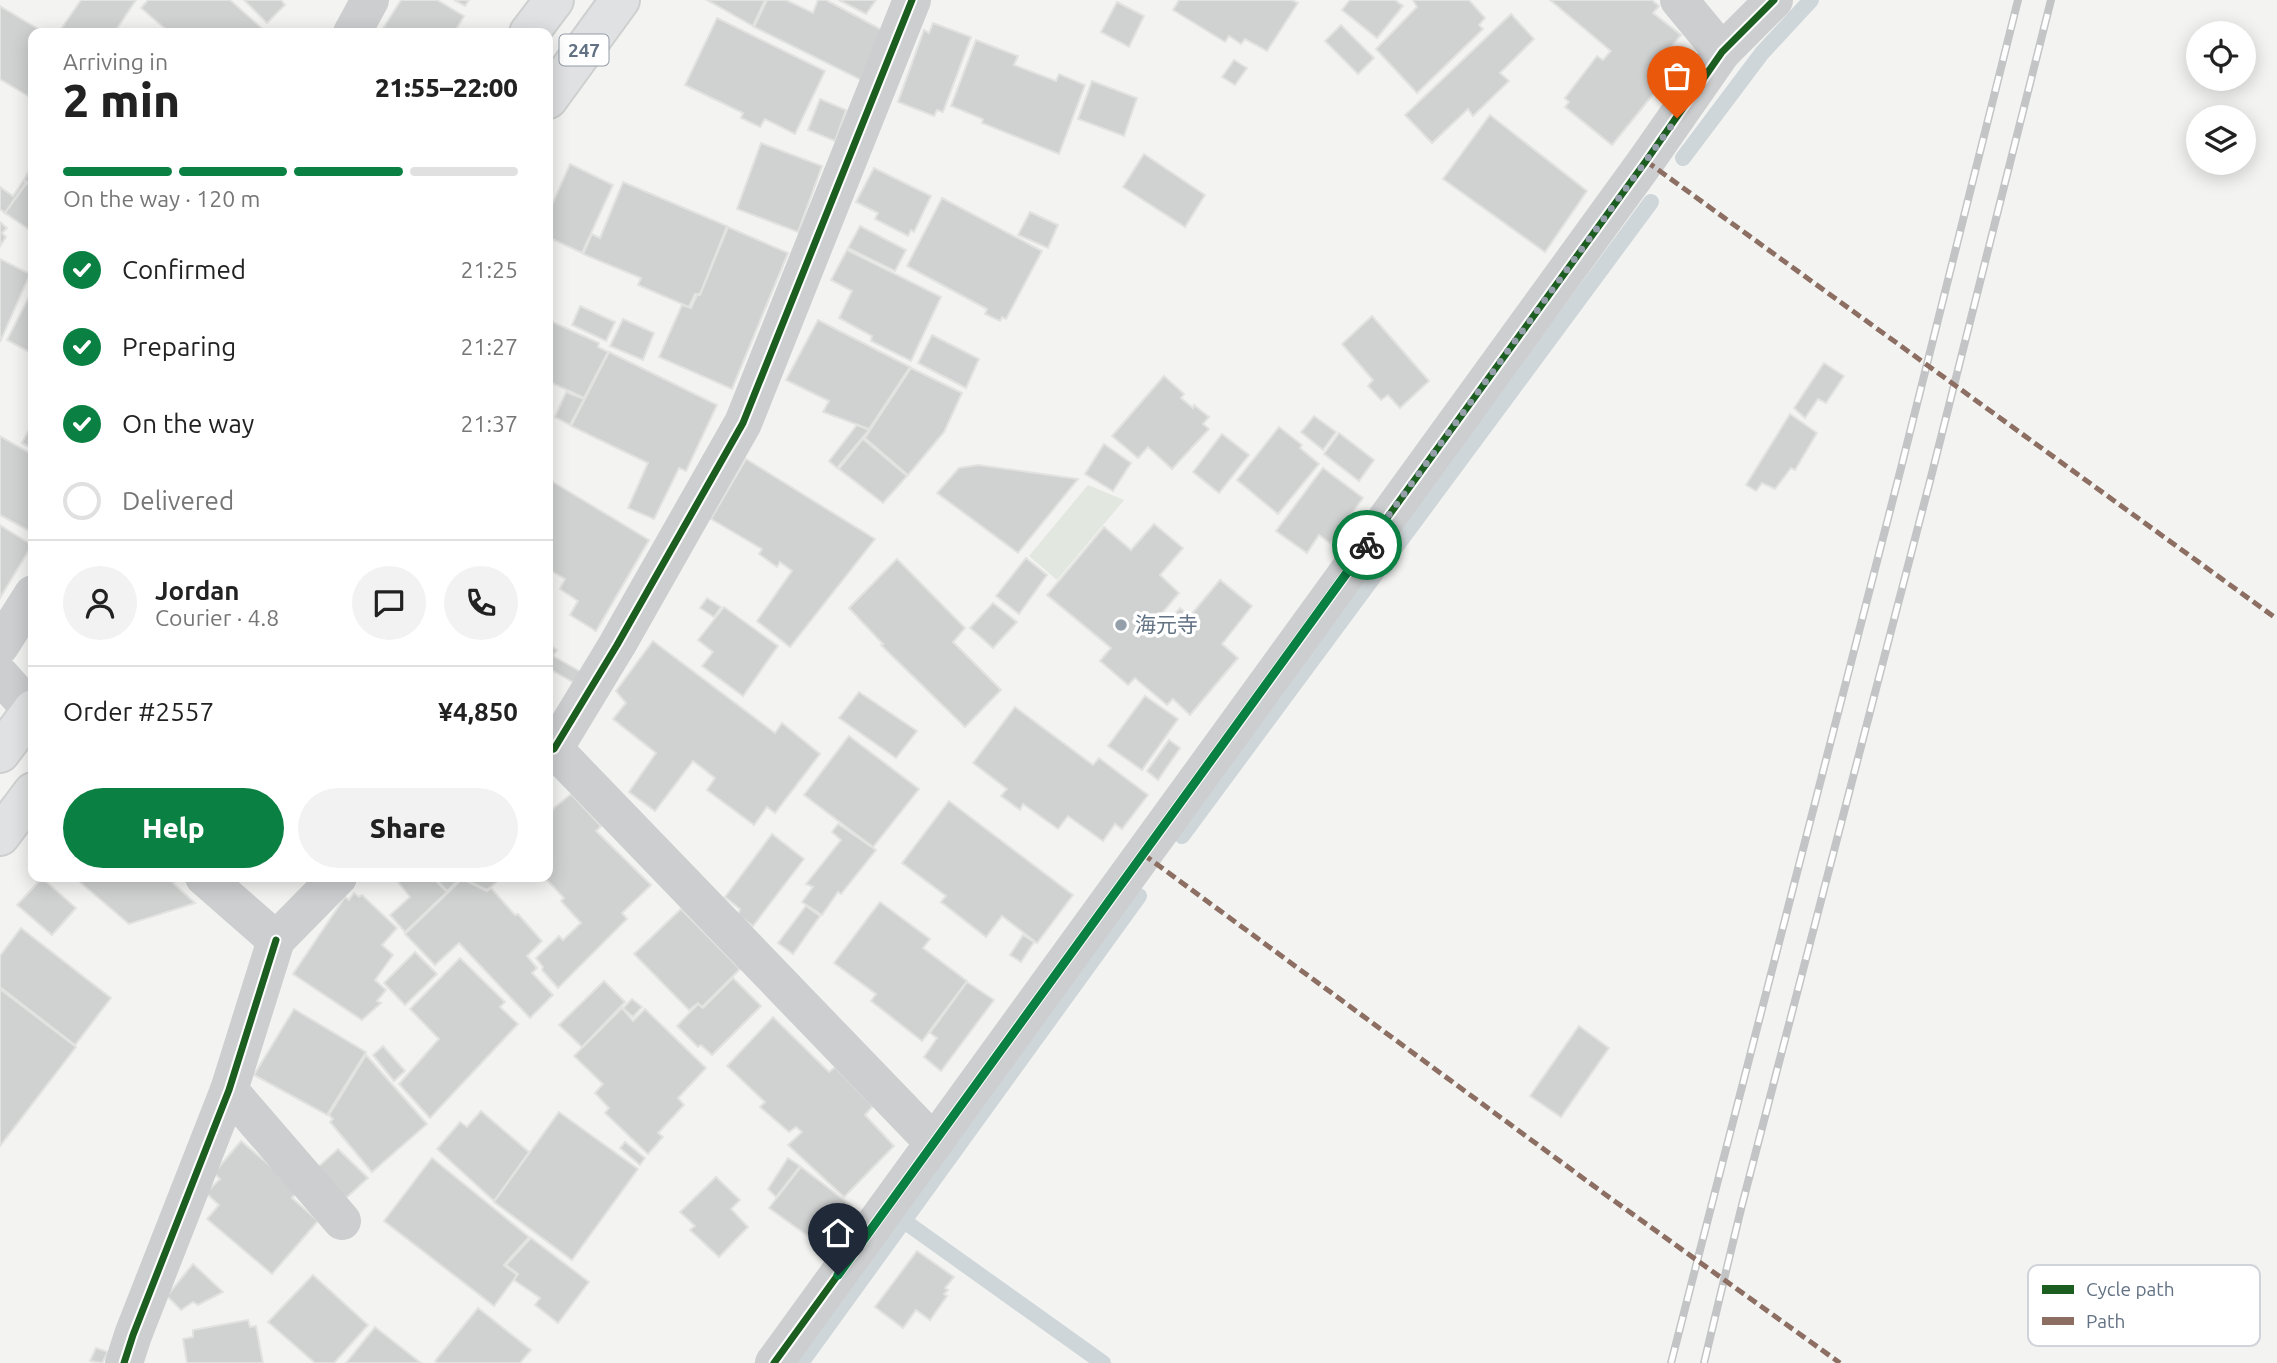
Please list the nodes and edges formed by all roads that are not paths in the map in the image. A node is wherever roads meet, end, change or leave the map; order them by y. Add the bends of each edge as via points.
1 (370, 0) edge
2 (554, 0) edge
3 (620, 0) edge
4 (912, 0) edge
5 (1679, 0) edge
6 (1774, 0) edge
7 (355, 28) edge
8 (534, 28) edge
9 (1722, 52) junction
10 (553, 92) edge
11 (28, 602) edge
12 (0, 646) edge
13 (0, 675) edge
14 (28, 705) edge
15 (28, 717) edge
16 (553, 747) edge
17 (553, 752) edge
18 (0, 753) edge
19 (28, 799) edge
20 (0, 836) edge
21 (210, 882) edge
22 (333, 882) edge
23 (276, 940) junction
24 (229, 1090) junction
25 (934, 1143) junction
26 (342, 1221) dead end
27 (124, 1363) edge
28 (774, 1363) edge

1 - 7 street
2 - 8 highway, 247
3 - 10 highway, 247
4 - 16 street via 743,423 617,645
5 - 9 street
6 - 9 street
9 - 25 street
11 - 12 street
13 - 14 street
15 - 18 highway
17 - 25 street
19 - 20 highway
21 - 23 street
22 - 23 street
23 - 24 street
24 - 26 street
24 - 27 street
25 - 28 street

